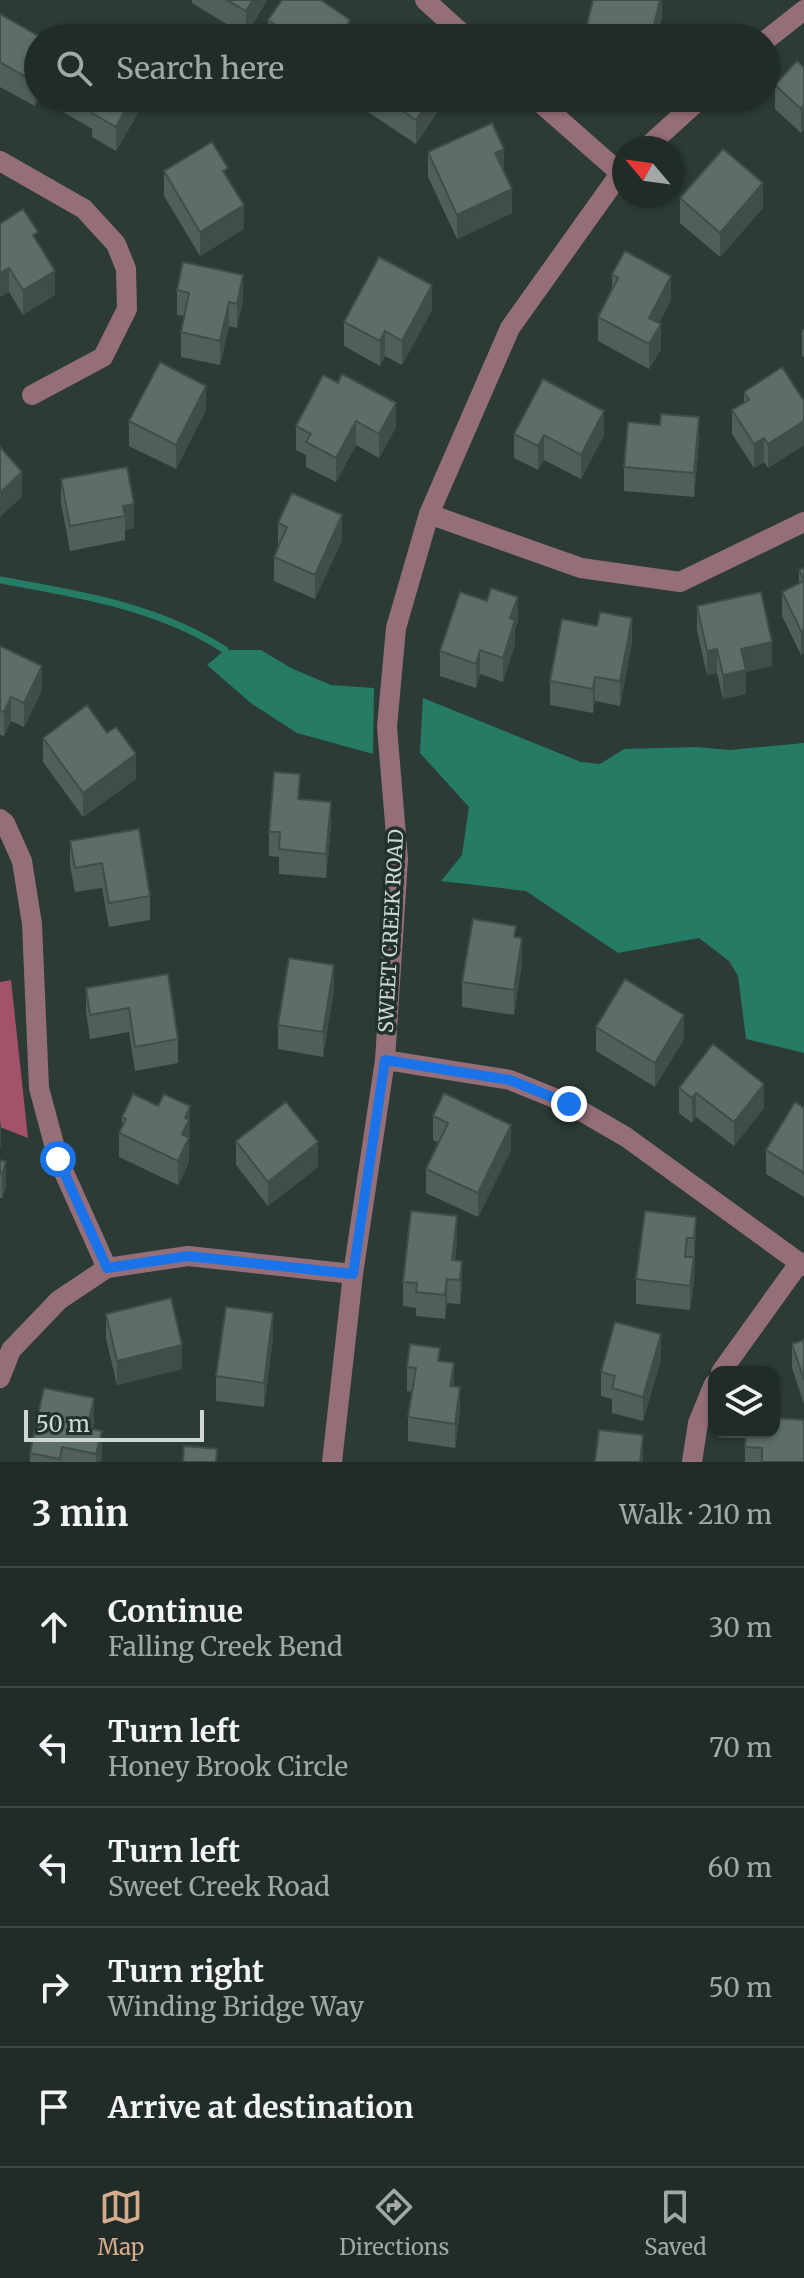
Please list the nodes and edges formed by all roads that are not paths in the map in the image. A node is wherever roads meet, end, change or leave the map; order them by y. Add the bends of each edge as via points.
1 (425, 0) edge
2 (804, 10) edge
3 (452, 24) edge
4 (780, 29) edge
5 (552, 112) edge
6 (686, 112) edge
7 (659, 136) edge
8 (0, 161) edge
9 (612, 162) edge
10 (612, 183) edge
11 (32, 395) dead end
12 (429, 514) junction
13 (804, 522) edge
14 (0, 819) edge
15 (385, 1060) junction
16 (802, 1264) edge
17 (107, 1268) junction
18 (353, 1274) junction
19 (726, 1366) edge
20 (0, 1378) edge
21 (708, 1399) edge
22 (332, 1462) edge
23 (692, 1462) edge

1 - 3 street
2 - 4 street
5 - 9 street
6 - 7 street
8 - 11 street via 84,209 116,244 126,269 127,309 103,357
10 - 12 street, SWEET CREEK ROAD via 510,328
12 - 13 street via 581,568 680,582
12 - 15 street, SWEET CREEK ROAD via 396,628 387,727 398,859
14 - 17 street via 22,861 32,924 39,1088 58,1159
15 - 16 street via 510,1080 569,1104 626,1137
15 - 18 street, SWEET CREEK ROAD
16 - 19 street
17 - 18 street via 188,1256
17 - 20 street via 59,1300 11,1350
18 - 22 street, SWEET CREEK ROAD
21 - 23 street

